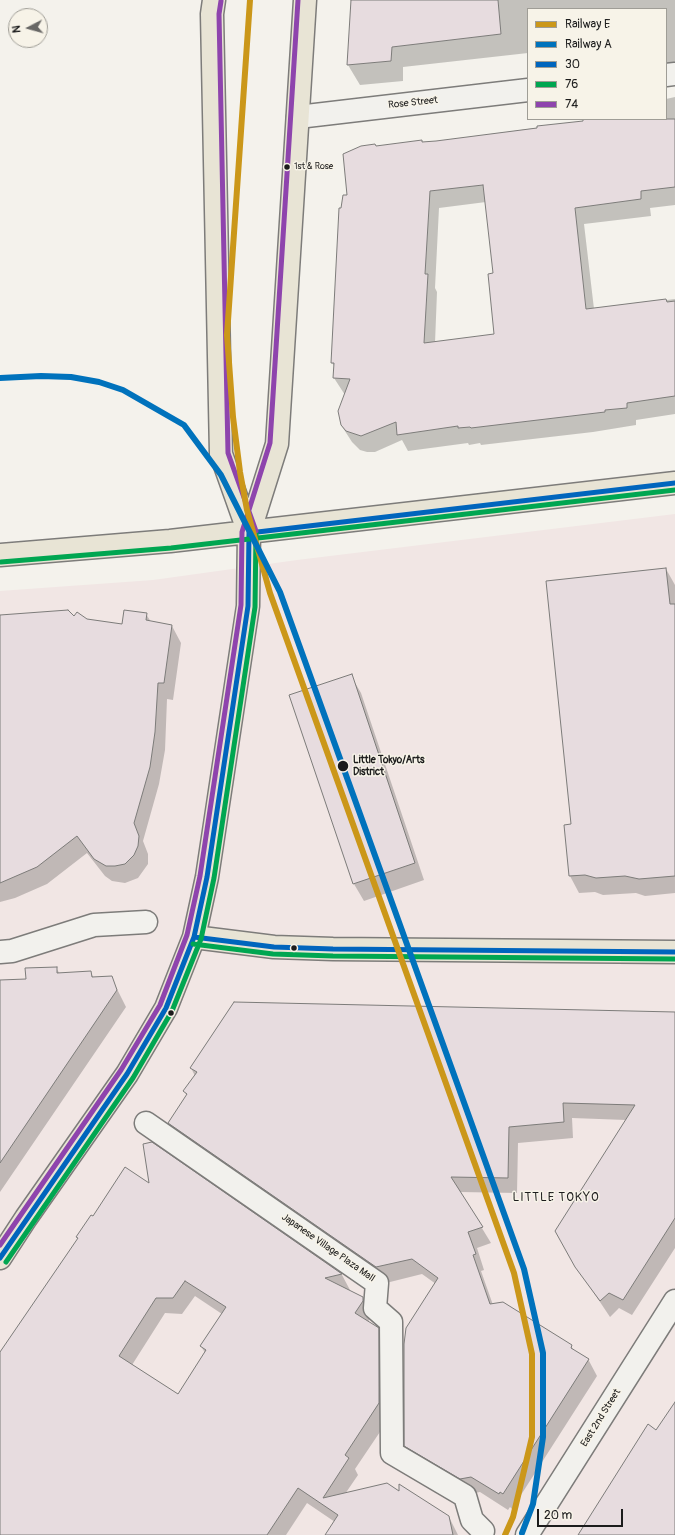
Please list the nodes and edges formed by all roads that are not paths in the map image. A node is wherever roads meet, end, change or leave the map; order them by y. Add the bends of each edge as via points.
1 (214, 0) edge
2 (304, 0) edge
3 (527, 90) edge
4 (298, 116) junction
5 (675, 483) edge
6 (249, 533) junction
7 (0, 555) edge
8 (146, 922) dead end
9 (194, 938) junction
10 (0, 952) edge
11 (675, 952) edge
12 (146, 1123) dead end
13 (0, 1258) edge
14 (675, 1301) edge
15 (483, 1531) dead end
16 (527, 1535) edge

1 - 6 main road via 212,21 221,454
2 - 4 main road
3 - 4 street, Rose Street
4 - 6 main road via 277,444
5 - 6 main road
6 - 7 main road via 170,542
6 - 9 main road via 248,606 207,876
8 - 10 street via 94,925 12,951
9 - 11 main road via 262,946 333,950
9 - 13 main road via 166,1008 127,1074
12 - 15 street, Japanese Village Plaza Mall via 377,1283 375,1308 391,1322 392,1453 465,1496 472,1520
14 - 16 street, East 2nd Street

